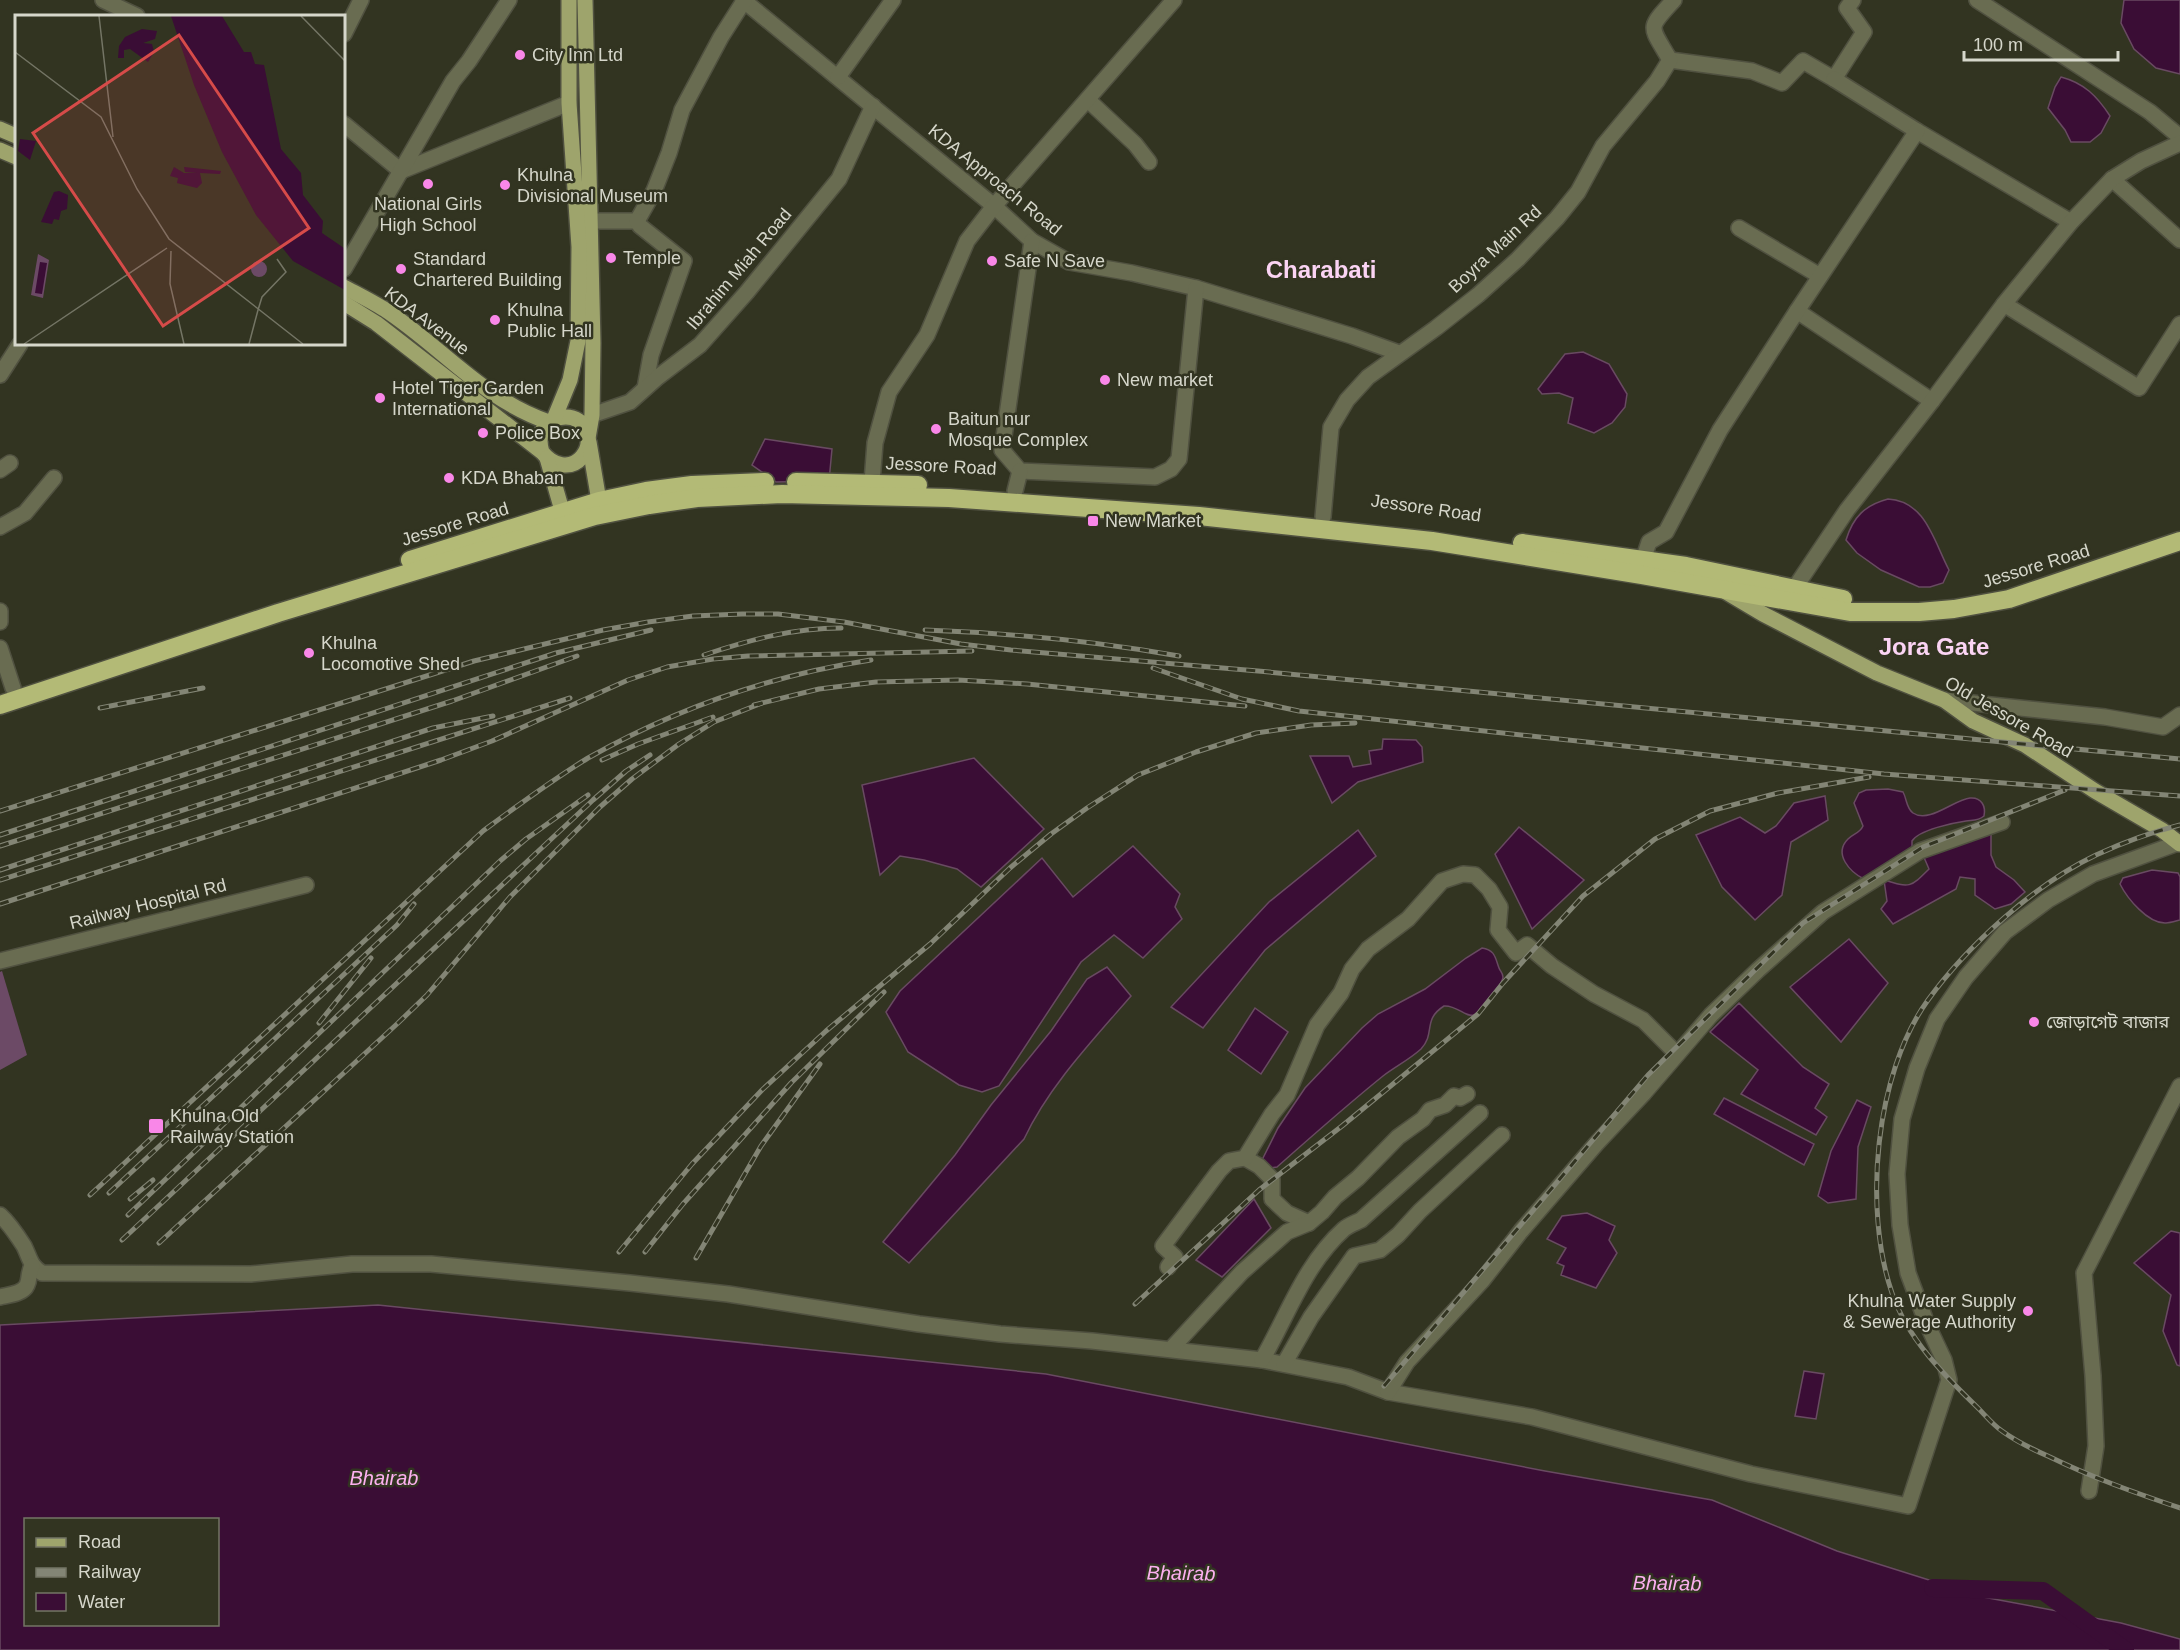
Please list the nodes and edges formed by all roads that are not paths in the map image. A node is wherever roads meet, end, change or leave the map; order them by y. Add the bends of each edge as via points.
1 (103, 0) edge
2 (362, 0) edge
3 (509, 0) edge
4 (569, 0) edge
5 (585, 0) edge
6 (744, 0) edge
7 (893, 0) edge
8 (1174, 0) edge
9 (1674, 0) edge
10 (1853, 0) edge
11 (1977, 0) edge
12 (135, 15) edge
13 (345, 32) edge
14 (1670, 60) junction
15 (838, 77) junction
16 (1833, 79) junction
17 (1088, 100) junction
18 (569, 103) junction
19 (873, 106) junction
20 (345, 125) edge
21 (0, 129) edge
22 (1917, 131) junction
23 (15, 136) edge
24 (2180, 137) edge
25 (2180, 143) edge
26 (0, 150) edge
27 (15, 157) edge
28 (1149, 162) dead end
29 (401, 171) junction
30 (2112, 179) junction
31 (994, 206) junction
32 (590, 221) junction
33 (637, 221) junction
34 (2071, 222) junction
35 (1739, 228) dead end
36 (2180, 240) edge
37 (1032, 241) junction
38 (345, 266) edge
39 (1820, 276) junction
40 (345, 288) edge
41 (1196, 288) junction
42 (345, 304) edge
43 (2004, 304) junction
44 (1797, 311) junction
45 (2180, 324) edge
46 (19, 345) edge
47 (1399, 353) junction
48 (0, 375) edge
49 (645, 388) junction
50 (1932, 401) junction
51 (592, 415) junction
52 (552, 420) junction
53 (588, 440) junction
54 (545, 455) junction
55 (1020, 471) junction
56 (54, 478) dead end
57 (872, 482) junction
58 (1015, 491) junction
59 (599, 501) junction
60 (1323, 517) junction
61 (564, 519) junction
62 (0, 527) edge
63 (2180, 541) edge
64 (1643, 560) junction
65 (1686, 566) junction
66 (1719, 588) junction
67 (1794, 589) junction
68 (0, 611) edge
69 (1900, 612) junction
70 (0, 622) edge
71 (0, 648) edge
72 (11, 694) edge
73 (1944, 700) junction
74 (2180, 716) edge
75 (2002, 822) dead end
76 (2179, 844) edge
77 (306, 885) dead end
78 (0, 961) edge
79 (1677, 1054) junction
80 (2180, 1086) edge
81 (1467, 1094) dead end
82 (1480, 1113) dead end
83 (1502, 1135) dead end
84 (1245, 1158) junction
85 (0, 1215) edge
86 (1309, 1223) junction
87 (32, 1266) junction
88 (1168, 1267) dead end
89 (0, 1297) edge
90 (1171, 1349) junction
91 (1262, 1360) junction
92 (1284, 1364) junction
93 (1388, 1392) junction
94 (2089, 1491) dead end

1 - 12 street
2 - 13 street
3 - 29 street via 453,81
4 - 18 main road
5 - 32 main road
6 - 15 street, KDA Approach Road
6 - 33 street via 682,110 654,191
7 - 15 street
8 - 17 street
9 - 14 street via 1653,24
10 - 16 street via 1847,8 1864,32
11 - 24 street via 2150,112
14 - 16 street via 1752,71 1782,83 1803,61
14 - 47 street, Boyra Main Rd via 1604,146 1578,192 1557,218 1478,295
15 - 19 street, KDA Approach Road
16 - 22 street
17 - 28 street
17 - 31 street
18 - 29 street
18 - 52 main road via 579,247 578,341 570,380
19 - 31 street, KDA Approach Road
19 - 49 street, Ibrahim Miah Road via 839,179 700,345
20 - 29 street
21 - 23 main road
22 - 34 street
22 - 39 street
25 - 30 street
26 - 27 main road
29 - 38 street
30 - 34 street
30 - 36 street
31 - 37 street, KDA Approach Road
31 - 57 street via 967,242 927,335 889,392 875,443
32 - 33 street
32 - 51 main road
33 - 49 street via 684,261 651,355
34 - 43 street
35 - 39 street
37 - 41 street, KDA Approach Road via 1069,262
37 - 55 street via 1002,450
39 - 44 street
40 - 52 main road, KDA Avenue via 384,309 490,394 533,417
41 - 47 street, KDA Approach Road
41 - 55 street via 1179,459 1171,469 1155,477
42 - 54 main road via 376,323
43 - 45 street via 2139,388
43 - 50 street
44 - 50 street
44 - 64 street via 1720,430 1666,532 1649,542
46 - 48 street
47 - 60 street, Boyra Main Rd via 1354,392 1331,427
49 - 51 street, Ibrahim Miah Road via 630,402
50 - 67 street via 1846,510
51 - 53 main road
52 - 53 main road via 575,419 585,429
52 - 54 main road via 541,433 540,446
53 - 54 main road via 584,455 573,464 559,464
53 - 59 main road
54 - 61 main road
55 - 58 street
56 - 62 street via 25,513
57 - 58 highway, Jessore Road
57 - 59 highway, Jessore Road via 692,485
58 - 60 highway, Jessore Road
59 - 61 highway, Jessore Road
60 - 64 highway, Jessore Road via 1399,524
61 - 66 highway, Jessore Road via 697,498 782,494 949,498 1198,516 1395,536
61 - 72 highway via 278,613
63 - 69 highway, Jessore Road via 2009,600
64 - 65 highway, Jessore Road
65 - 66 main road, Old Jessore Road
65 - 67 highway, Jessore Road
66 - 69 highway, Jessore Road via 1850,612
66 - 73 main road, Old Jessore Road via 1877,673
67 - 69 highway, Jessore Road
68 - 70 street
71 - 72 street
73 - 74 street via 2163,727
73 - 76 main road, Old Jessore Road via 1973,721 2025,744
75 - 79 street via 1920,851 1823,912 1711,1015
76 - 93 street via 2093,874 2048,900 2005,932 1966,977 1937,1019 1902,1119 1897,1174 1908,1273 1949,1380 1908,1506 1751,1474 1532,1417
77 - 78 street, Railway Hospital Rd
79 - 84 street via 1643,1020 1594,994 1527,945 1516,952 1498,930 1500,907 1489,889 1475,875 1463,874 1442,881 1408,919 1368,949 1352,969 1341,993 1317,1025 1287,1095
79 - 93 street via 1482,1281 1407,1362
80 - 94 street via 2084,1273 2096,1446
81 - 86 street via 1454,1096 1445,1105 1430,1110
82 - 91 street via 1324,1250 1300,1284
83 - 92 street via 1389,1243 1380,1250 1354,1256
84 - 86 street via 1272,1179 1272,1199 1287,1213
84 - 88 street via 1229,1161 1219,1171 1170,1236 1163,1246 1175,1257
85 - 87 street via 23,1245
86 - 90 street via 1287,1232 1242,1272
87 - 89 street via 23,1290
87 - 90 street via 42,1273 251,1274 352,1264 431,1264 717,1293 1000,1334
90 - 91 street
91 - 92 street
92 - 93 street via 1348,1377

